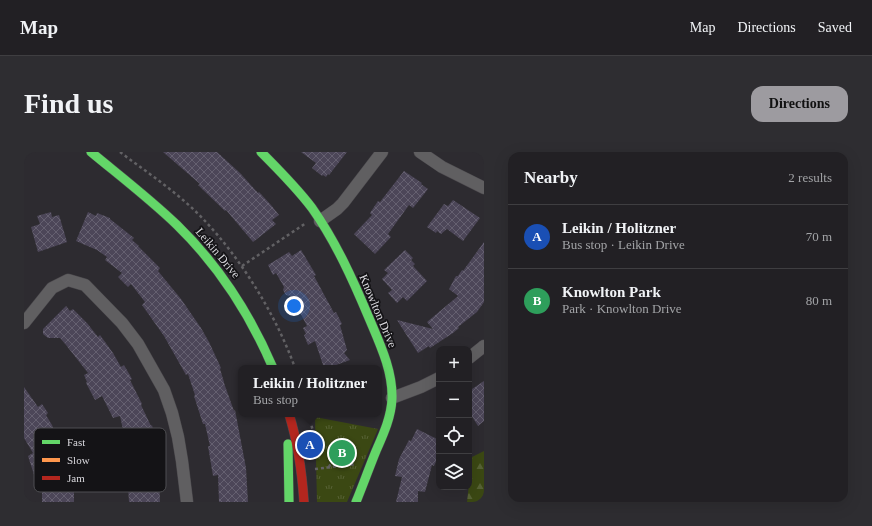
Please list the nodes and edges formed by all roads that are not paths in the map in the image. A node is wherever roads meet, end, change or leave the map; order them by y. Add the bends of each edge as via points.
1 (83, 152) edge
2 (91, 152) edge
3 (261, 152) edge
4 (382, 152) edge
5 (420, 152) edge
6 (118, 174) junction
7 (484, 188) edge
8 (318, 218) junction
9 (24, 323) edge
10 (484, 346) edge
11 (472, 356) edge
12 (272, 365) edge
13 (436, 380) edge
14 (392, 398) junction
15 (283, 417) edge
16 (290, 417) edge
17 (187, 502) edge
18 (289, 502) edge
19 (304, 502) edge
20 (356, 502) edge

1 - 6 street, Leikin Drive
2 - 6 street, Leikin Drive
3 - 8 street, Knowlton Drive
4 - 8 street via 343,203
5 - 7 street via 442,167
6 - 12 street, Leikin Drive via 158,207 205,254 245,310
8 - 14 street, Knowlton Drive via 356,287 375,332 387,366
9 - 17 street via 52,288 68,280 85,285 122,323 138,344 164,390 178,437
10 - 11 street
13 - 14 street
14 - 20 street, Knowlton Drive via 385,431
15 - 18 street via 288,450
16 - 19 street via 297,443

